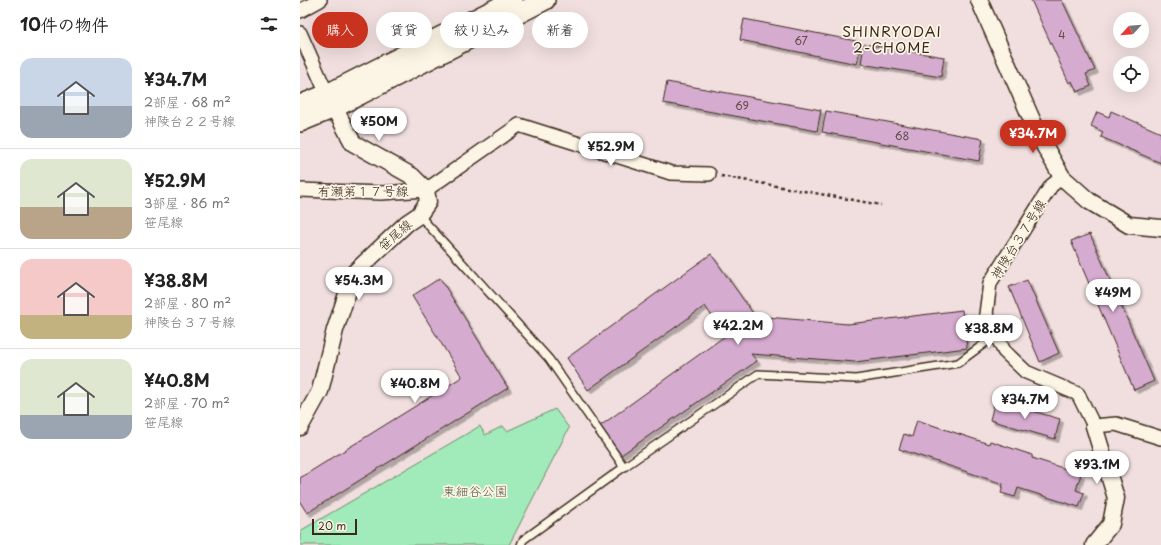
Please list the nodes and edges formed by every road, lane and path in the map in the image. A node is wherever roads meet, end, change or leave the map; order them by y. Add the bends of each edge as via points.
1 (320, 0) edge
2 (513, 0) edge
3 (544, 0) edge
4 (979, 0) edge
5 (300, 11) edge
6 (300, 33) edge
7 (331, 101) junction
8 (300, 105) edge
9 (300, 122) edge
10 (709, 174) joint
11 (1062, 177) junction
12 (300, 190) edge
13 (426, 190) junction
14 (881, 205) dead end
15 (419, 215) junction
16 (1161, 228) edge
17 (996, 335) junction
18 (1094, 426) junction
19 (300, 427) edge
20 (1161, 438) edge
21 (624, 467) junction
22 (520, 545) edge
23 (1094, 545) edge

1 - 5 street
2 - 7 main road
3 - 7 main road
4 - 11 street via 1040,138
6 - 7 street
7 - 8 main road
7 - 9 main road
7 - 13 street via 353,143 412,176
10 - 13 street via 671,173 519,125
10 - 14 path
11 - 16 street via 1089,201 1129,225
11 - 17 street, 神陵台３７号線 via 1051,186 990,283 986,314
12 - 13 street, 有瀬第１７号線 via 381,193
13 - 15 street, 笹尾線 via 428,202
15 - 19 street, 笹尾線 via 407,223 354,273 335,330 320,391
15 - 21 lane via 548,360
17 - 18 street, 神陵台３７号線 via 1004,351 1026,372 1078,394
17 - 21 lane via 958,363 856,378 758,374
18 - 20 street via 1116,424
18 - 23 street via 1116,498 1111,524
21 - 22 lane via 523,540

